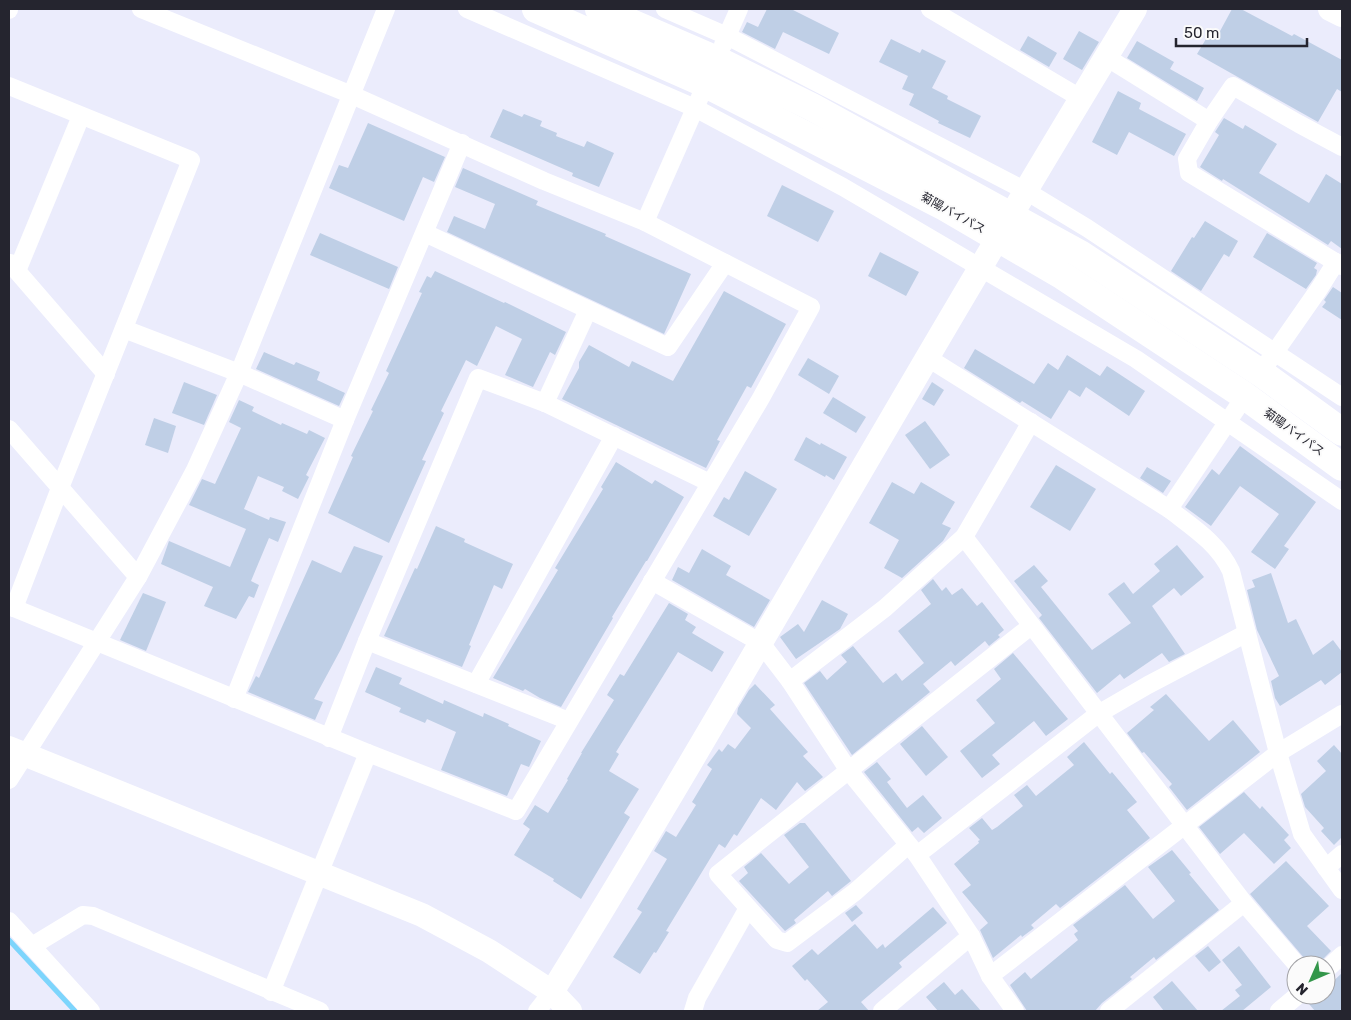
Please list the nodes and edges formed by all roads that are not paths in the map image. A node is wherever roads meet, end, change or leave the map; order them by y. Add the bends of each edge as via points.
1 (141, 9) edge
2 (386, 9) edge
3 (467, 9) edge
4 (536, 9) edge
5 (599, 9) edge
6 (665, 9) edge
7 (739, 9) edge
8 (1135, 9) edge
9 (1330, 9) edge
10 (939, 11) edge
11 (1342, 15) edge
12 (1106, 58) junction
13 (717, 60) junction
14 (9, 86) edge
15 (352, 95) junction
16 (1082, 99) junction
17 (696, 108) junction
18 (81, 116) junction
19 (1209, 121) junction
20 (462, 143) junction
21 (1342, 147) edge
22 (1026, 191) junction
23 (1012, 215) junction
24 (645, 222) junction
25 (425, 233) junction
26 (998, 238) junction
27 (725, 262) junction
28 (1339, 264) edge
29 (13, 266) edge
30 (981, 267) junction
31 (588, 310) junction
32 (124, 329) junction
33 (928, 358) junction
34 (1268, 363) junction
35 (238, 373) junction
36 (106, 374) junction
37 (1245, 396) junction
38 (1342, 397) edge
39 (545, 403) junction
40 (345, 420) junction
41 (1031, 422) junction
42 (1227, 422) junction
43 (9, 429) edge
44 (1342, 432) edge
45 (614, 436) junction
46 (1342, 467) edge
47 (710, 483) junction
48 (60, 488) junction
49 (1342, 501) edge
50 (1169, 509) junction
51 (964, 537) junction
52 (138, 577) junction
53 (652, 581) junction
54 (11, 607) edge
55 (1031, 626) junction
56 (1247, 633) junction
57 (367, 641) junction
58 (95, 643) junction
59 (761, 643) junction
60 (790, 681) junction
61 (476, 684) junction
62 (234, 699) junction
63 (1098, 714) junction
64 (1342, 714) edge
65 (569, 721) junction
66 (329, 738) junction
67 (17, 751) edge
68 (1278, 753) junction
69 (368, 754) junction
70 (849, 771) junction
71 (9, 780) edge
72 (1186, 825) junction
73 (912, 850) junction
74 (1342, 854) edge
75 (1326, 868) junction
76 (320, 875) junction
77 (1342, 890) edge
78 (1244, 903) junction
79 (748, 908) junction
80 (9, 921) edge
81 (971, 936) junction
82 (32, 946) junction
83 (1288, 955) edge
84 (990, 976) junction
85 (271, 992) junction
86 (552, 992) junction
87 (91, 1011) edge
88 (320, 1011) edge
89 (537, 1011) edge
90 (570, 1011) edge
91 (693, 1011) edge
92 (882, 1011) edge
93 (1015, 1011) edge
94 (1110, 1011) edge

1 - 15 street
2 - 15 street
3 - 17 street
4 - 13 highway, 菊陽バイパス
5 - 13 highway, 菊陽バイパス
6 - 13 street
7 - 13 street
8 - 12 street
9 - 11 street
10 - 16 street
12 - 16 street
12 - 19 street
13 - 17 street
13 - 22 street
13 - 23 highway, 菊陽バイパス
13 - 26 highway, 菊陽バイパス
14 - 18 street
15 - 20 street
15 - 35 street
16 - 22 street
17 - 24 street
17 - 30 street via 843,187
18 - 29 street
18 - 32 street via 191,160
19 - 21 street via 1233,86
19 - 28 street via 1187,159 1189,173
20 - 24 street
20 - 25 street
22 - 23 street
22 - 34 street via 1087,228
23 - 26 street
23 - 34 highway, 菊陽バイパス
24 - 27 street
25 - 31 street
25 - 40 street
26 - 30 street
26 - 37 highway, 菊陽バイパス via 1063,276
27 - 31 street via 668,346
27 - 47 street via 811,307
28 - 34 street
29 - 36 street
30 - 33 street
30 - 42 street via 1136,359
31 - 39 street
32 - 35 street
32 - 36 street
33 - 41 street
33 - 59 street
34 - 38 street
34 - 44 highway, 菊陽バイパス
35 - 40 street
35 - 52 street via 195,470
36 - 48 street
37 - 42 street
37 - 46 highway, 菊陽バイパス
39 - 45 street
39 - 57 street via 478,378
40 - 62 street
41 - 50 street
41 - 51 street
42 - 49 street
42 - 50 street
43 - 48 street
45 - 47 street
45 - 61 street
47 - 53 street
48 - 52 street
48 - 54 street
50 - 56 street via 1225,557
51 - 55 street
51 - 60 street via 885,608
52 - 58 street
53 - 59 street
53 - 65 street
54 - 58 street
55 - 63 street
55 - 70 street
56 - 63 street
56 - 68 street
57 - 61 street
57 - 66 street
58 - 62 street
58 - 67 street
59 - 60 street
59 - 86 street
60 - 70 street
61 - 65 street
62 - 66 street
63 - 72 street
63 - 73 street
64 - 68 street
65 - 69 street via 516,811
66 - 69 street
67 - 71 street
67 - 76 street
68 - 72 street
68 - 75 street via 1302,834
69 - 76 street
70 - 73 street
70 - 79 street via 718,874
72 - 78 street
72 - 84 street
73 - 79 street via 787,944 777,940
73 - 81 street
74 - 75 street
75 - 77 street
76 - 85 street
76 - 86 street via 422,916 489,952
78 - 83 street
78 - 94 street
79 - 91 street via 697,998
80 - 82 street
81 - 84 street
81 - 92 street
82 - 85 street via 83,915 93,916
82 - 87 street
84 - 93 street
85 - 88 street
86 - 89 street
86 - 90 street

